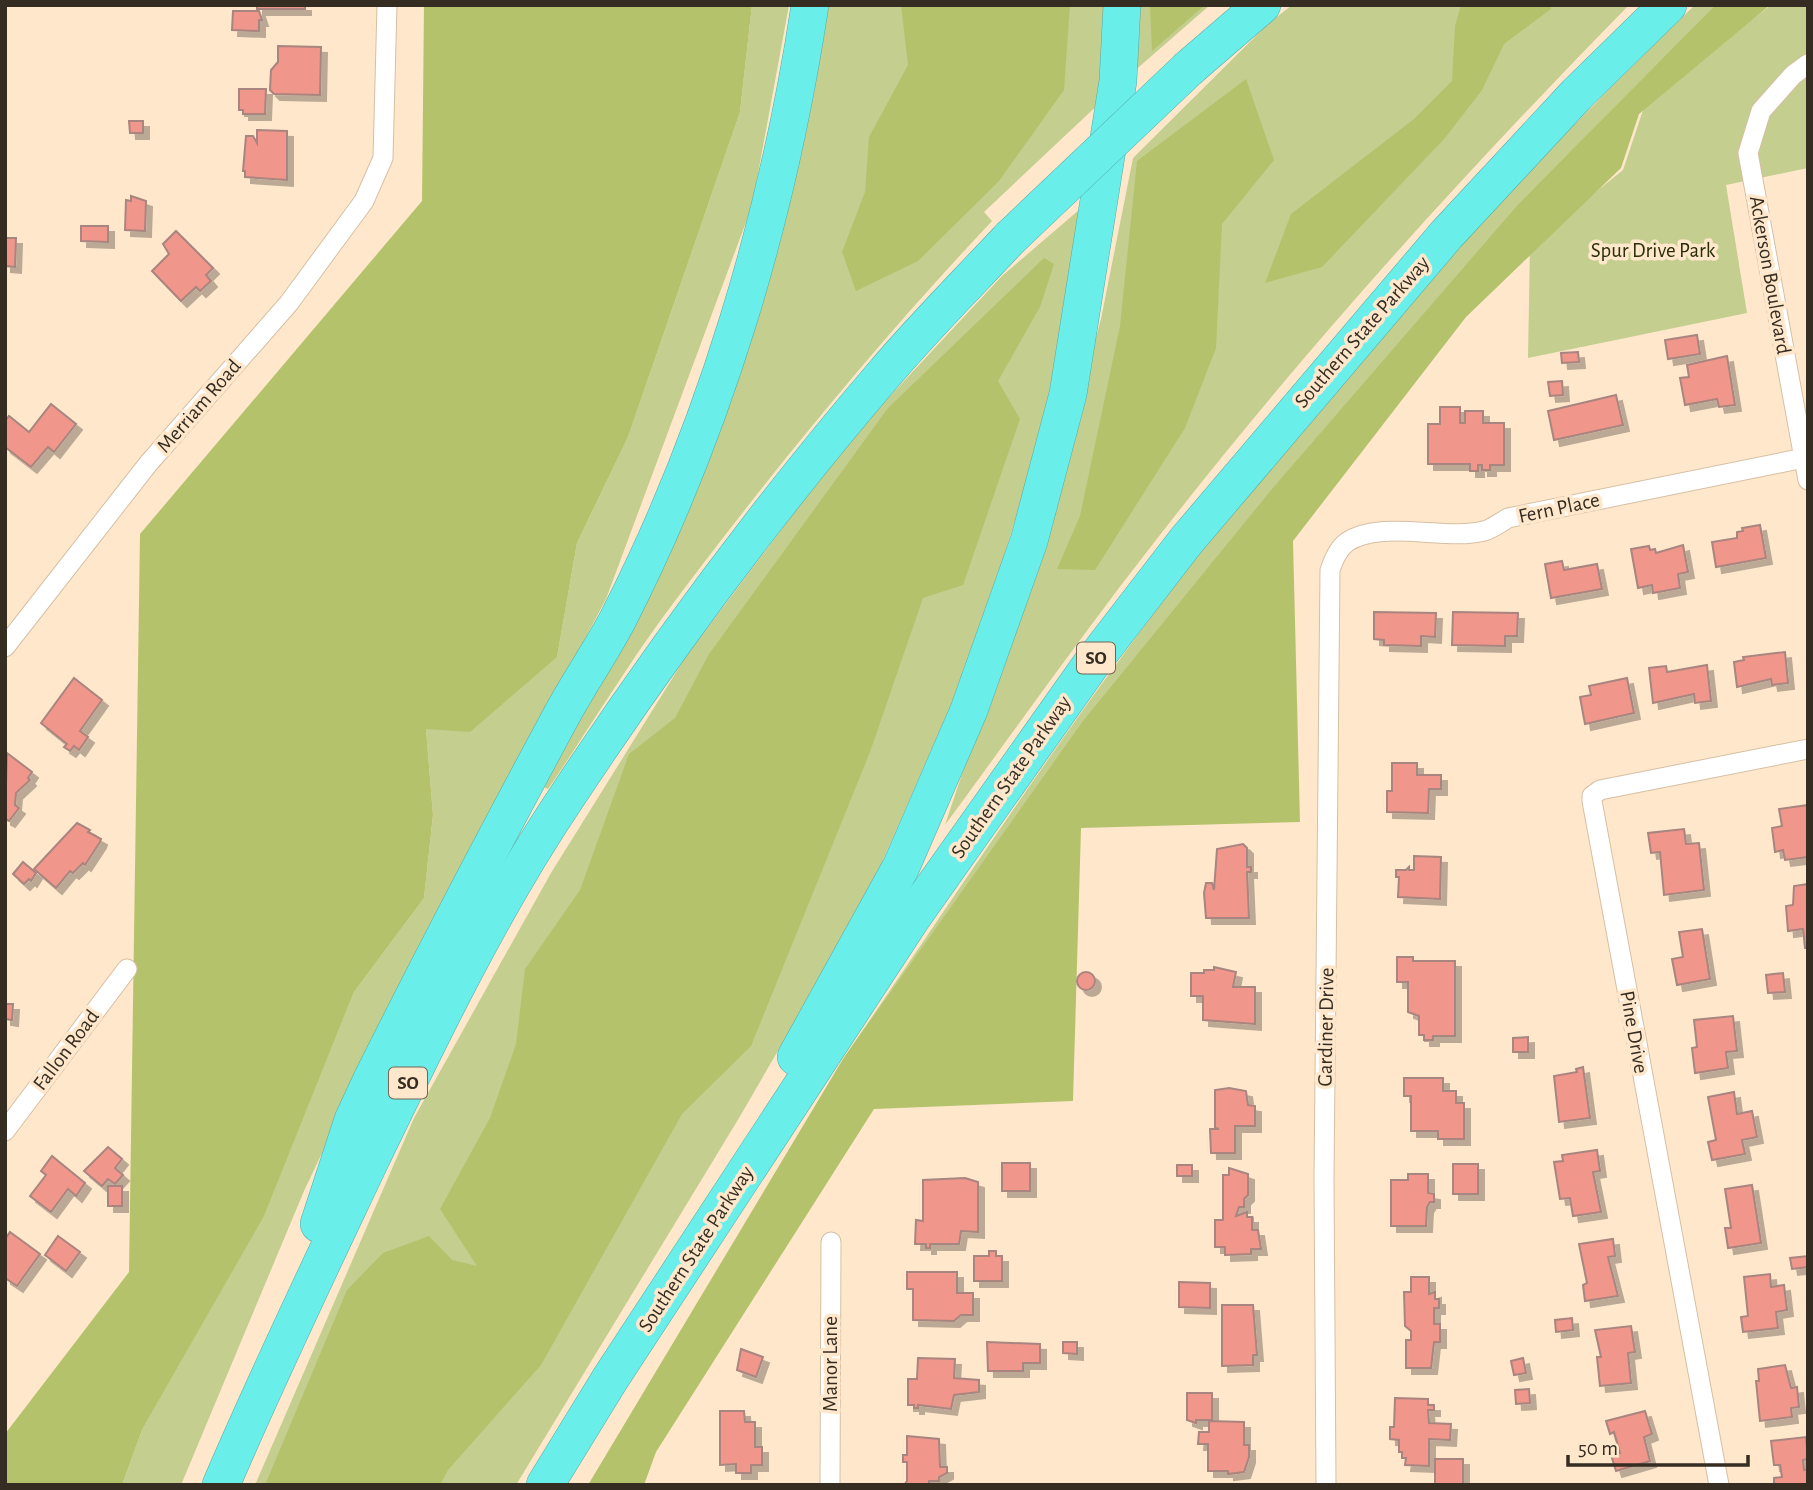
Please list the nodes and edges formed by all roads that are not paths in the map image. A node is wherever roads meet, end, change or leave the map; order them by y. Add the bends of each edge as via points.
1 (387, 5) edge
2 (810, 5) edge
3 (1122, 5) edge
4 (1262, 5) edge
5 (1668, 5) edge
6 (1808, 64) edge
7 (1804, 458) junction
8 (1808, 480) edge
9 (1330, 570) joint
10 (5, 647) edge
11 (1808, 749) edge
12 (127, 968) dead end
13 (5, 1131) edge
14 (831, 1242) dead end
15 (268, 1376) junction
16 (610, 1379) junction
17 (221, 1485) edge
18 (545, 1485) edge
19 (830, 1485) edge
20 (1326, 1485) edge
21 (1719, 1485) edge

1 - 10 street, Merriam Road via 383,158 363,201 289,303 148,464
2 - 15 highway via 801,68 767,219 725,358 675,493 617,619 430,964 358,1110
3 - 16 highway via 1118,81 1068,394 1029,541 969,710 901,867
4 - 15 highway, SO, bridge via 1010,238 885,373 704,601 565,799 444,1012
5 - 16 highway, Southern State Parkway / SO via 1577,94 1446,235 1290,415 1115,633 911,919
6 - 7 street, Ackerson Boulevard via 1761,111 1748,153
7 - 8 street, Ackerson Boulevard
7 - 9 street, Fern Place via 1508,518 1484,531 1360,537 1337,552
9 - 20 street, Gardiner Drive
11 - 21 street, Pine Drive via 1600,790 1592,796
12 - 13 street, Fallon Road
14 - 19 street, Manor Lane
15 - 17 highway, SO
16 - 18 highway, Southern State Parkway / SO

